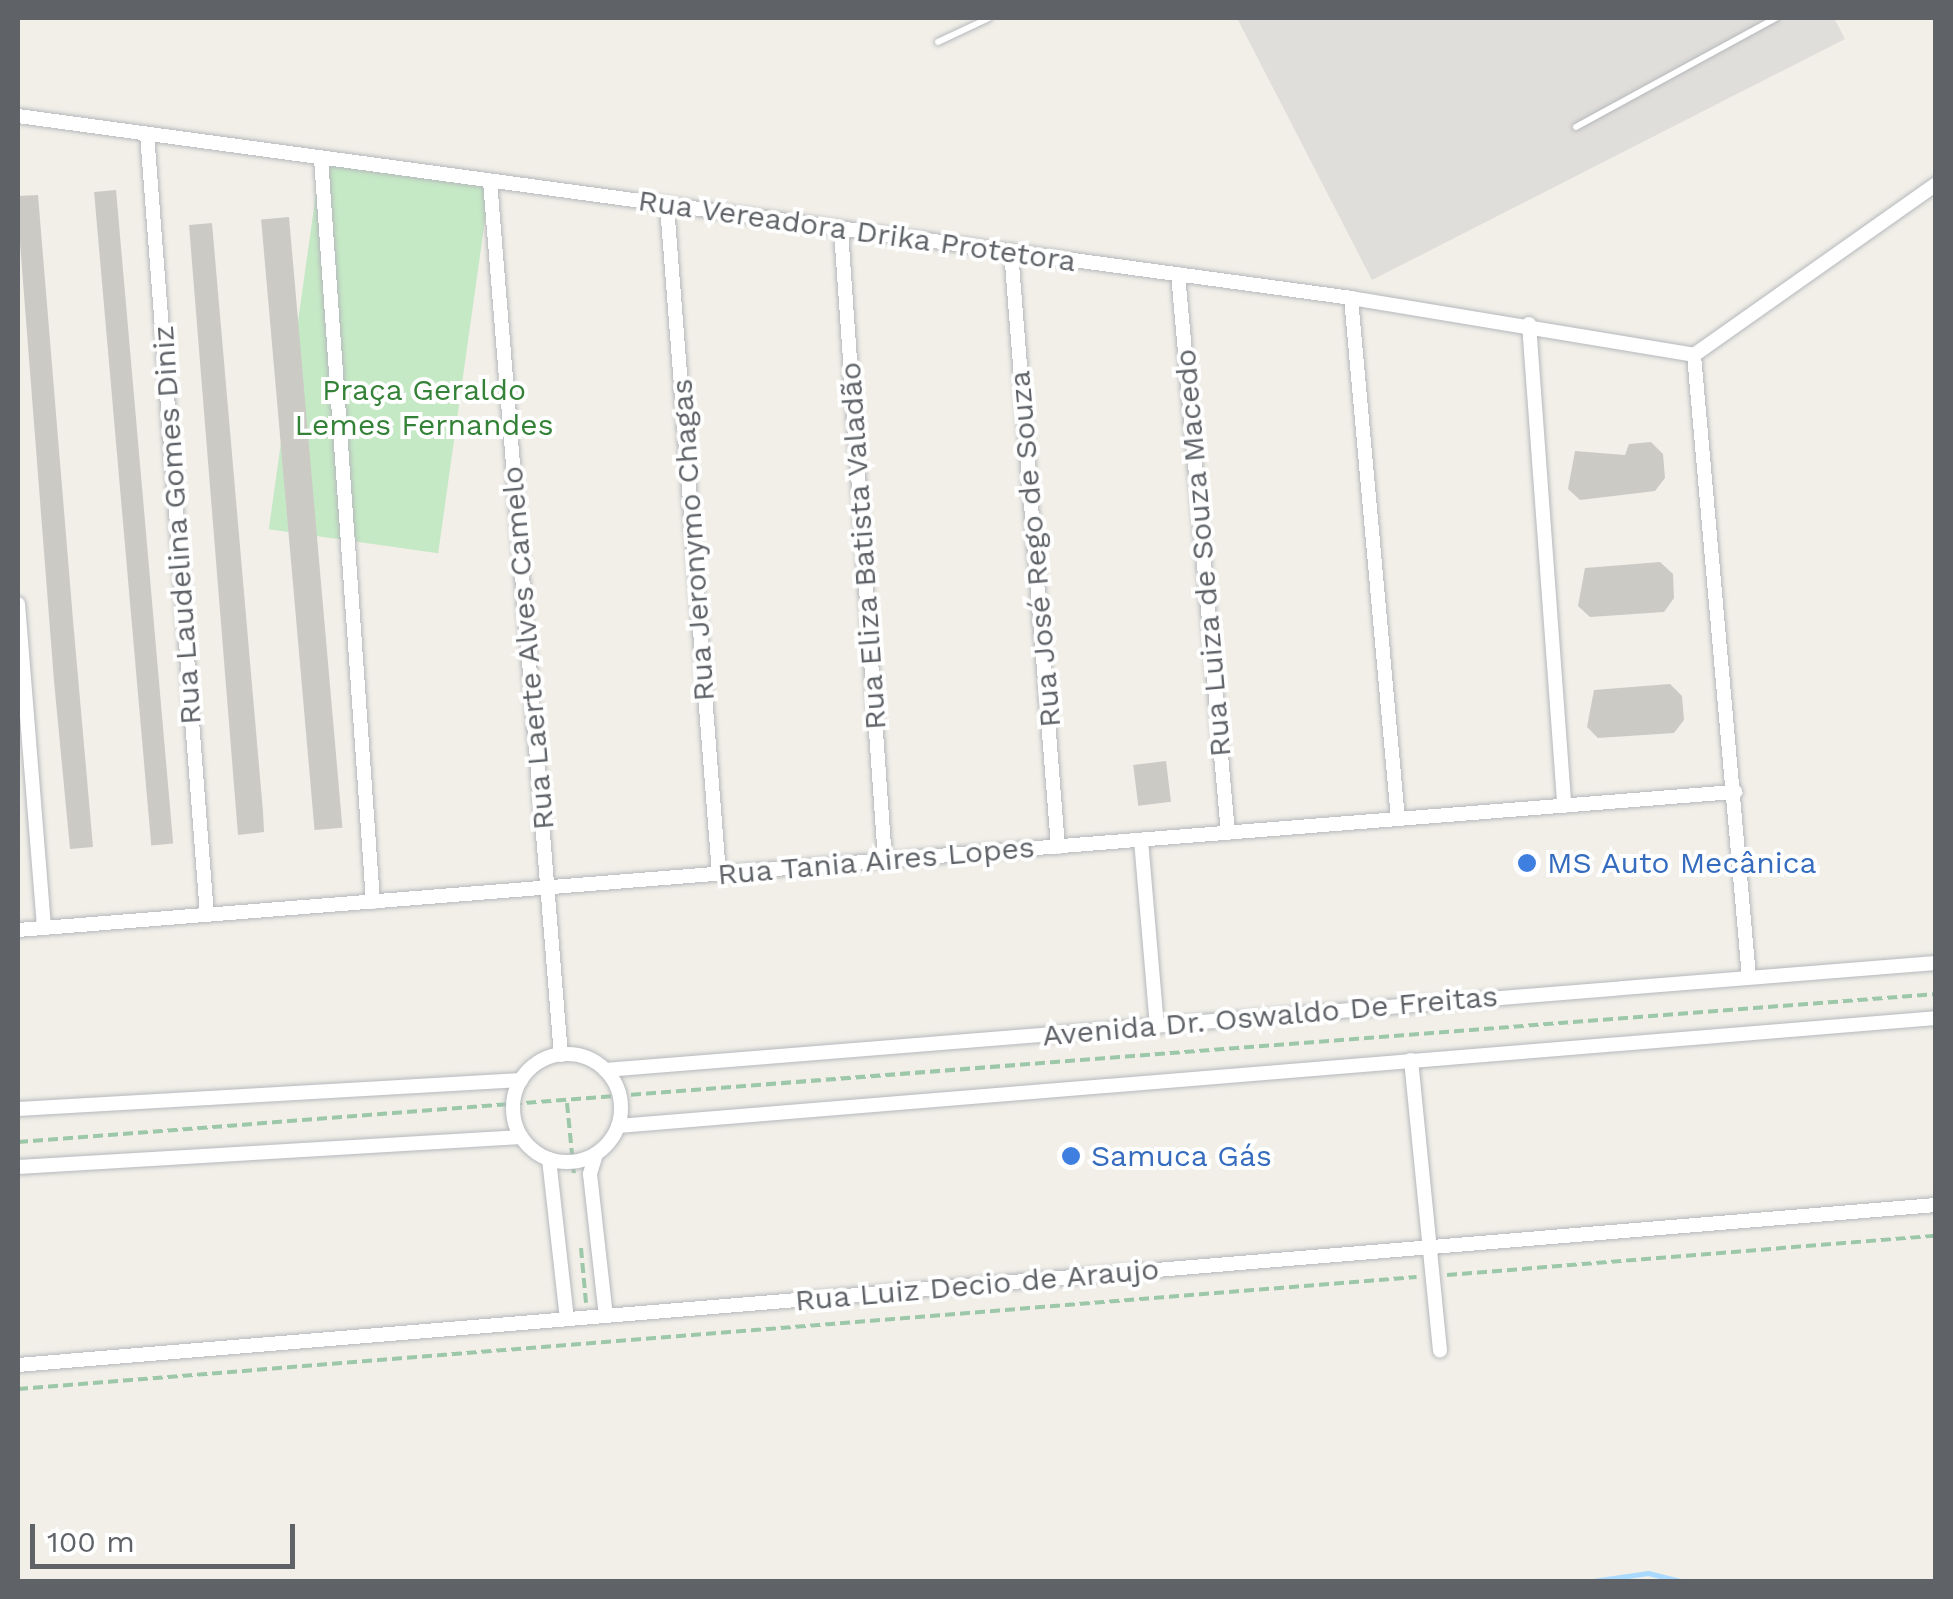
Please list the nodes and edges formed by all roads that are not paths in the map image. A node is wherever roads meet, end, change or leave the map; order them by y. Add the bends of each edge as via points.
1 (989, 18) edge
2 (1776, 18) edge
3 (938, 42) dead end
4 (18, 116) edge
5 (1576, 128) dead end
6 (147, 134) junction
7 (322, 158) junction
8 (490, 181) junction
9 (1936, 184) edge
10 (666, 206) junction
11 (841, 231) junction
12 (1010, 252) junction
13 (1178, 274) junction
14 (1350, 298) junction
15 (1529, 324) junction
16 (1694, 355) junction
17 (18, 604) edge
18 (1735, 792) junction
19 (1564, 806) junction
20 (1398, 819) junction
21 (1228, 833) junction
22 (1140, 840) junction
23 (1058, 846) junction
24 (884, 860) junction
25 (719, 874) junction
26 (548, 887) junction
27 (373, 902) junction
28 (207, 916) junction
29 (44, 928) junction
30 (18, 930) edge
31 (1936, 963) edge
32 (1749, 978) junction
33 (1936, 1018) edge
34 (1156, 1026) junction
35 (561, 1055) junction
36 (1411, 1060) junction
37 (606, 1070) junction
38 (521, 1080) junction
39 (18, 1110) edge
40 (618, 1126) junction
41 (522, 1137) junction
42 (596, 1154) junction
43 (549, 1159) junction
44 (18, 1167) edge
45 (1936, 1206) edge
46 (1430, 1248) junction
47 (606, 1316) junction
48 (567, 1320) junction
49 (1440, 1352) dead end
50 (18, 1365) edge

1 - 3 lane
2 - 5 lane
4 - 6 street, Rua Vereadora Drika Protetora
6 - 7 street, Rua Vereadora Drika Protetora
6 - 28 street, Rua Laudelina Gomes Diniz
7 - 8 street, Rua Vereadora Drika Protetora
7 - 27 street
8 - 10 street, Rua Vereadora Drika Protetora
8 - 26 street, Rua Laerte Alves Camelo
9 - 16 street
10 - 11 street, Rua Vereadora Drika Protetora
10 - 25 street, Rua Jeronymo Chagas
11 - 12 street, Rua Vereadora Drika Protetora
11 - 24 street, Rua Eliza Batista Valadão
12 - 13 street, Rua Vereadora Drika Protetora
12 - 23 street, Rua José Rego de Souza
13 - 14 street, Rua Vereadora Drika Protetora
13 - 21 street, Rua Luiza de Souza Macedo
14 - 15 street, Rua Vereadora Drika Protetora
14 - 20 street
15 - 16 street, Rua Vereadora Drika Protetora
15 - 19 street
16 - 18 street
17 - 29 street
18 - 19 street, Rua Tania Aires Lopes
18 - 32 street
19 - 20 street, Rua Tania Aires Lopes
20 - 21 street, Rua Tania Aires Lopes
21 - 22 street, Rua Tania Aires Lopes
22 - 23 street, Rua Tania Aires Lopes
22 - 34 street
23 - 24 street, Rua Tania Aires Lopes
24 - 25 street, Rua Tania Aires Lopes
25 - 26 street, Rua Tania Aires Lopes
26 - 27 street, Rua Tania Aires Lopes
26 - 35 street, Rua Laerte Alves Camelo
27 - 28 street, Rua Tania Aires Lopes
28 - 29 street, Rua Tania Aires Lopes
29 - 30 street, Rua Tania Aires Lopes
31 - 32 street, Avenida Dr. Oswaldo De Freitas
32 - 34 street, Avenida Dr. Oswaldo De Freitas
33 - 36 street, Avenida Dr. Oswaldo De Freitas
34 - 37 street, Avenida Dr. Oswaldo De Freitas
35 - 37 street
35 - 38 street
36 - 40 street, Avenida Dr. Oswaldo De Freitas
36 - 46 street
37 - 40 street via 620,1099
38 - 39 street
38 - 41 street via 514,1108
40 - 42 street
41 - 43 street
41 - 44 street
42 - 43 street
42 - 47 street via 590,1174
43 - 48 street
45 - 46 street, Rua Luiz Decio de Araujo
46 - 47 street, Rua Luiz Decio de Araujo
46 - 49 street
47 - 48 street, Rua Luiz Decio de Araujo
48 - 50 street, Rua Luiz Decio de Araujo

